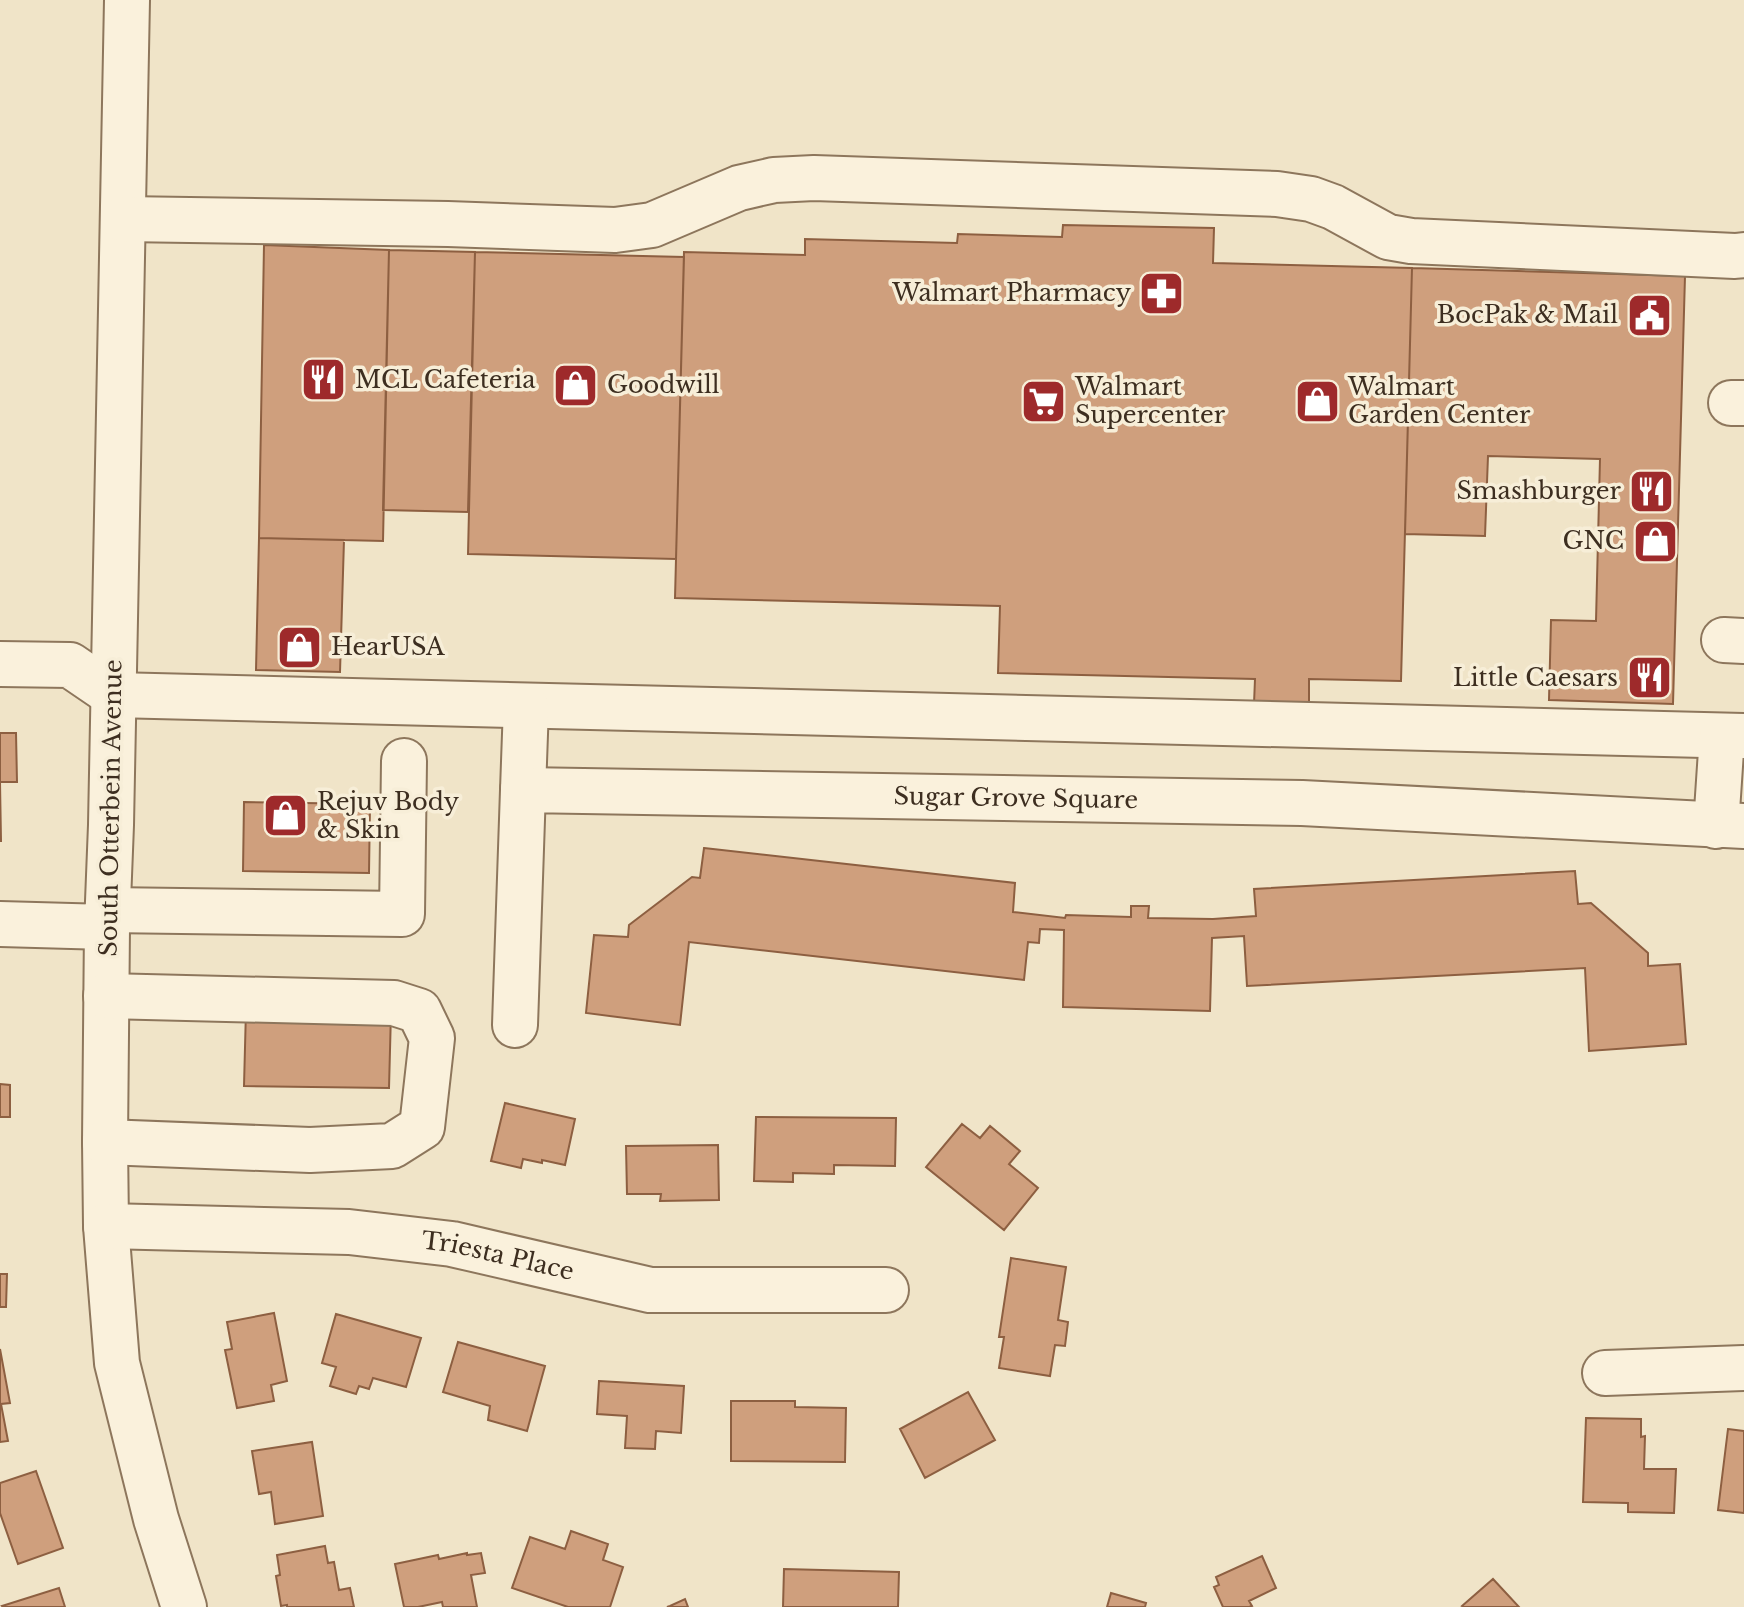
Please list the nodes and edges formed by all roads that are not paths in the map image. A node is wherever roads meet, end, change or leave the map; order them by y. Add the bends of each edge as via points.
1 (127, 0) edge
2 (123, 219) junction
3 (1744, 255) edge
4 (0, 664) edge
5 (114, 695) junction
6 (526, 706) junction
7 (1733, 736) edge
8 (404, 761) dead end
9 (523, 790) junction
10 (1730, 826) edge
11 (107, 918) junction
12 (0, 924) edge
13 (106, 996) junction
14 (515, 1025) dead end
15 (105, 1142) junction
16 (106, 1226) junction
17 (886, 1290) dead end
18 (1744, 1368) edge
19 (1605, 1373) dead end
20 (184, 1607) edge

1 - 2 street, South Otterbein Avenue
2 - 3 street via 615,230 652,225 739,188 814,178 1277,194 1311,199 1388,237 1411,241
2 - 5 street, South Otterbein Avenue
4 - 5 street via 70,665
5 - 6 street
5 - 11 street, South Otterbein Avenue
6 - 7 street
6 - 9 street
7 - 10 street
8 - 11 street via 402,914
9 - 10 street, Sugar Grove Square via 1302,803
9 - 14 street
11 - 12 street
11 - 13 street, South Otterbein Avenue
13 - 15 street, South Otterbein Avenue
13 - 15 street via 394,1003 419,1011 432,1038 422,1127 392,1146 310,1150
15 - 16 street, South Otterbein Avenue
16 - 17 street, Triesta Place via 364,1234 452,1244 650,1290
16 - 20 street, South Otterbein Avenue via 117,1363
18 - 19 street

